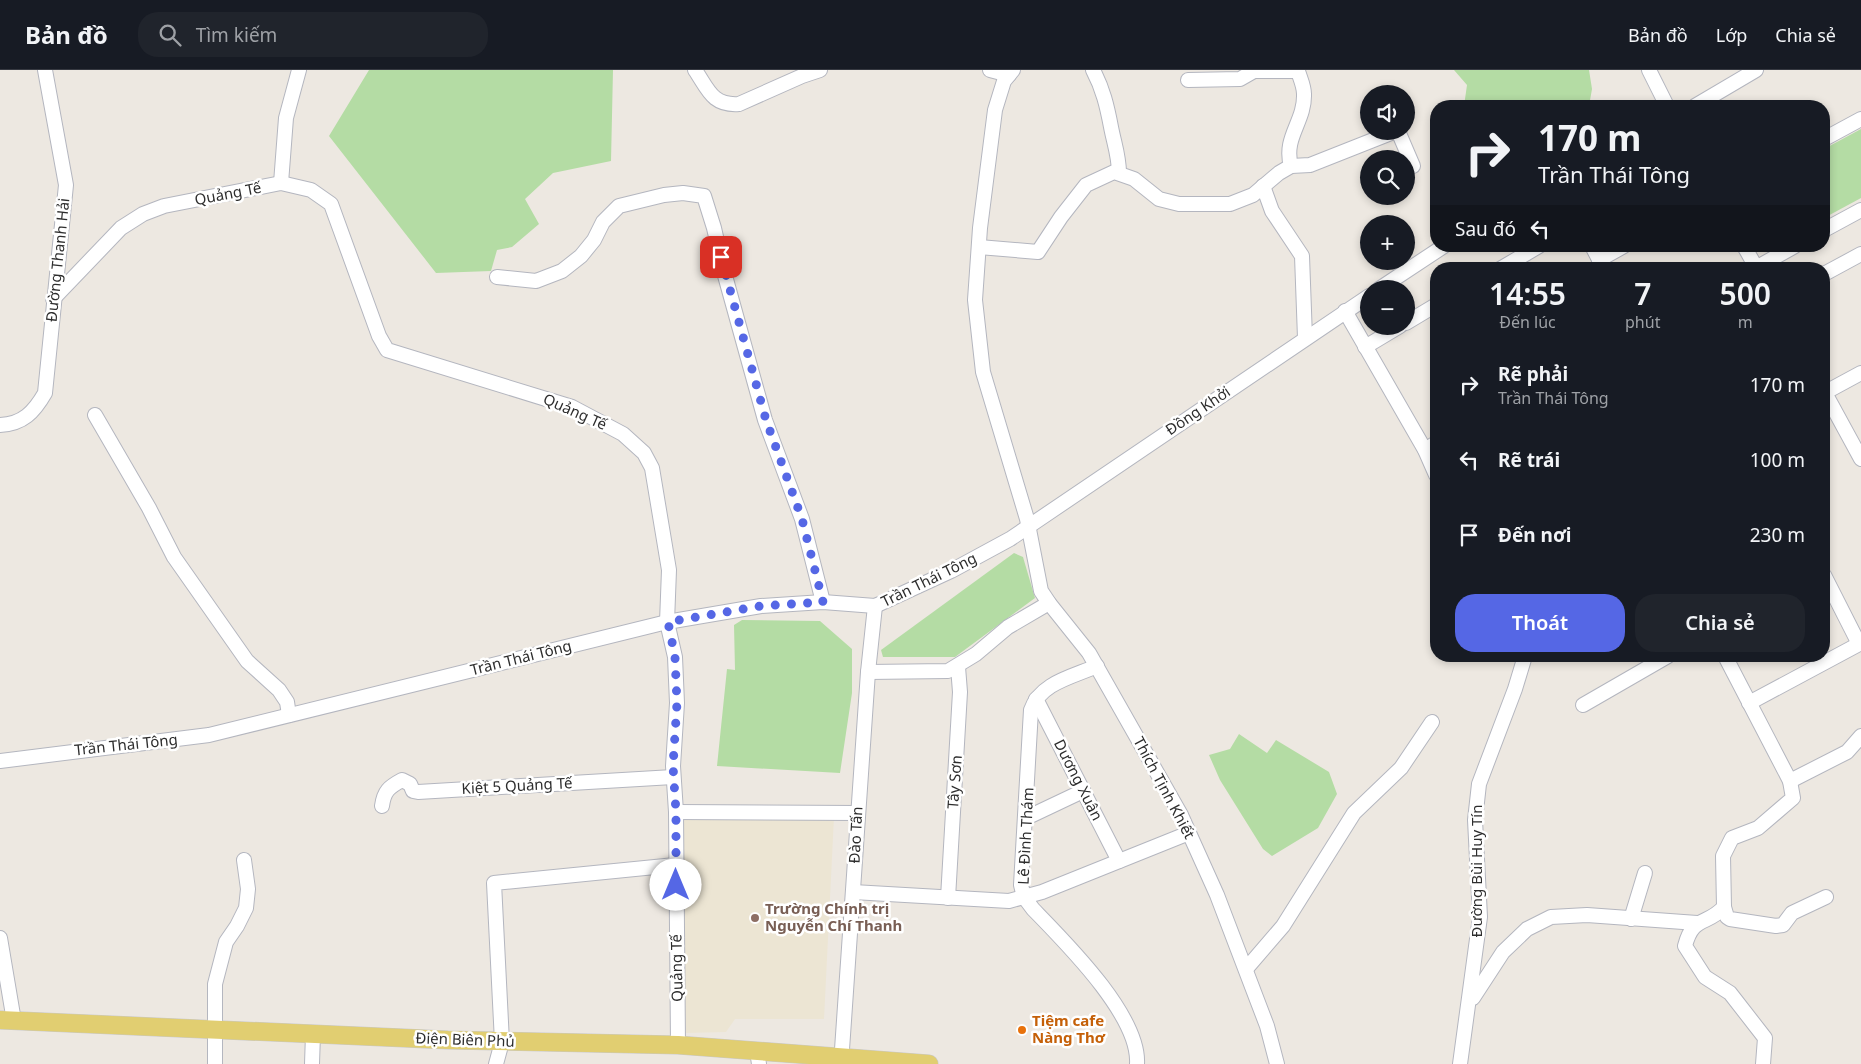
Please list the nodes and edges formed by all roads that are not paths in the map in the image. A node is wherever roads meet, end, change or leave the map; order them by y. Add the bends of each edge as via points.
1 (45, 70) edge
2 (299, 70) edge
3 (695, 70) edge
4 (820, 70) edge
5 (990, 70) edge
6 (1094, 70) edge
7 (1649, 70) edge
8 (1756, 70) edge
9 (1011, 73) edge
10 (1188, 80) dead end
11 (1663, 100) edge
12 (1705, 100) edge
13 (1861, 119) edge
14 (1830, 136) edge
15 (1375, 140) edge
16 (1291, 166) junction
17 (1119, 173) junction
18 (281, 183) junction
19 (1263, 186) junction
20 (1861, 210) edge
21 (1830, 227) edge
22 (979, 247) junction
23 (1435, 252) edge
24 (1530, 252) edge
25 (1616, 252) edge
26 (1784, 252) edge
27 (1861, 254) edge
28 (1515, 262) edge
29 (1604, 262) edge
30 (1767, 262) edge
31 (1830, 271) edge
32 (497, 277) dead end
33 (1393, 280) edge
34 (53, 299) junction
35 (1360, 302) edge
36 (1430, 309) edge
37 (1345, 312) junction
38 (1415, 318) edge
39 (1385, 335) edge
40 (1305, 338) junction
41 (1365, 347) junction
42 (1861, 372) edge
43 (1830, 389) edge
44 (1830, 403) edge
45 (95, 415) dead end
46 (0, 425) edge
47 (1430, 444) edge
48 (1861, 458) edge
49 (1028, 526) junction
50 (1830, 586) edge
51 (823, 602) junction
52 (1049, 604) junction
53 (875, 606) junction
54 (668, 622) junction
55 (1860, 644) edge
56 (1830, 660) edge
57 (1523, 662) edge
58 (1658, 662) edge
59 (1728, 662) edge
60 (1826, 662) edge
61 (1097, 666) junction
62 (958, 667) junction
63 (868, 672) junction
64 (1036, 699) junction
65 (1749, 703) junction
66 (1583, 705) dead end
67 (289, 715) junction
68 (1432, 722) dead end
69 (1861, 736) edge
70 (0, 761) edge
71 (673, 777) junction
72 (1790, 781) junction
73 (1083, 791) junction
74 (382, 806) dead end
75 (676, 812) junction
76 (858, 813) junction
77 (1026, 818) junction
78 (1189, 833) junction
79 (244, 860) dead end
80 (1120, 861) junction
81 (676, 865) junction
82 (1645, 873) dead end
83 (853, 892) junction
84 (1024, 897) junction
85 (1826, 897) dead end
86 (948, 898) junction
87 (1724, 907) junction
88 (1631, 919) junction
89 (1697, 923) junction
90 (0, 938) edge
91 (1246, 969) junction
92 (1470, 1003) junction
93 (7, 1020) edge
94 (216, 1030) junction
95 (313, 1034) junction
96 (502, 1042) junction
97 (678, 1045) junction
98 (758, 1058) edge
99 (841, 1061) edge
100 (215, 1064) edge
101 (312, 1064) edge
102 (496, 1064) edge
103 (929, 1064) edge
104 (1137, 1064) edge
105 (1277, 1064) edge
106 (1460, 1064) edge
107 (1763, 1064) edge

1 - 34 street, Đường Thanh Hải via 66,186
2 - 18 street via 286,118
3 - 4 street via 717,102 727,105 739,104
5 - 9 street
6 - 17 street via 1109,111 1119,156
7 - 11 street
8 - 12 street
9 - 22 street, Thích Tịnh Khiết via 1004,81 995,110
10 - 16 street via 1240,79 1254,71 1298,71 1304,94 1299,120 1289,143
13 - 14 street
15 - 16 street via 1310,166
16 - 19 street
17 - 19 street via 1134,179 1159,199 1178,204 1230,204 1253,195
17 - 22 street via 1114,172 1086,185 1038,252
18 - 34 street, Quảng Tế via 164,206 143,214 121,228
18 - 54 street, Quảng Tế via 311,190 330,204 387,350 572,407 623,434 644,453 652,468 668,570
19 - 40 street via 1272,211 1302,256
20 - 21 street
22 - 49 street, Thích Tịnh Khiết via 975,300 983,372
23 - 33 street
24 - 28 street
25 - 29 street
26 - 30 street
27 - 31 street
32 - 51 street via 536,281 562,272 581,256 603,222 619,206 684,193 704,196 766,420 802,519
34 - 46 street, Đường Thanh Hải via 45,393 36,410 22,420
35 - 37 street, Đồng Khởi
36 - 38 street
37 - 40 street, Đồng Khởi
37 - 41 street
39 - 41 street
40 - 49 street, Đồng Khởi
41 - 47 street
42 - 43 street
44 - 48 street
45 - 67 street via 174,557 247,661 279,690 287,702
49 - 52 street, Thích Tịnh Khiết via 1041,590
49 - 53 street, Trần Thái Tông via 950,571
50 - 55 street
51 - 53 street, Trần Thái Tông
51 - 54 street, Trần Thái Tông via 761,606
52 - 61 street, Thích Tịnh Khiết
52 - 62 street via 1008,627
53 - 63 street, Đào Tấn
54 - 67 street, Trần Thái Tông
54 - 71 street, Quảng Tế via 675,657 677,703
55 - 56 street
57 - 92 street, Đường Bùi Huy Tín via 1479,784 1475,820 1480,917
58 - 66 street
59 - 65 street
60 - 65 street
61 - 64 street via 1052,685 1040,692
61 - 78 street, Thích Tịnh Khiết
62 - 63 street via 943,673
62 - 86 street, Tây Sơn via 960,692
63 - 76 street, Đào Tấn
64 - 73 street, Dương Xuân
64 - 77 street, Lê Đình Thám via 1032,710
65 - 72 street
67 - 70 street, Trần Thái Tông via 209,735
68 - 91 street via 1401,768 1354,813 1283,926
69 - 72 street via 1847,752
71 - 74 street, Kiệt 5 Quảng Tế via 418,792 402,780 389,787
71 - 75 street, Quảng Tế
72 - 87 street via 1792,798 1758,828 1732,838 1723,856
73 - 77 street
73 - 80 street, Dương Xuân
75 - 76 street
75 - 81 street, Quảng Tế
76 - 83 street, Đào Tấn
77 - 84 street, Lê Đình Thám via 1021,885
78 - 80 street
78 - 91 street, Thích Tịnh Khiết
79 - 94 street via 248,889 246,908 226,942 219,967 215,984
80 - 84 street
81 - 96 street via 494,883
81 - 97 street, Quảng Tế
82 - 88 street
83 - 86 street
83 - 99 street, Đào Tấn
84 - 86 street via 1009,901
84 - 104 street, Lê Đình Thám via 1118,1007 1138,1050
85 - 87 street via 1792,912 1783,925 1776,926 1730,919
87 - 89 street via 1719,913
88 - 89 street
88 - 92 street via 1587,915 1551,917 1527,929 1503,952
89 - 107 street via 1688,933 1685,946 1705,977 1730,992 1765,1038
90 - 93 street
91 - 105 street, Thích Tịnh Khiết
92 - 106 street, Đường Bùi Huy Tín
93 - 94 main road, Điện Biên Phủ
94 - 95 main road, Điện Biên Phủ
94 - 100 street
95 - 96 main road, Điện Biên Phủ
95 - 101 street
96 - 97 main road, Điện Biên Phủ
96 - 102 street
97 - 98 main road, Điện Biên Phủ
98 - 99 main road, Điện Biên Phủ
99 - 103 main road, Điện Biên Phủ

